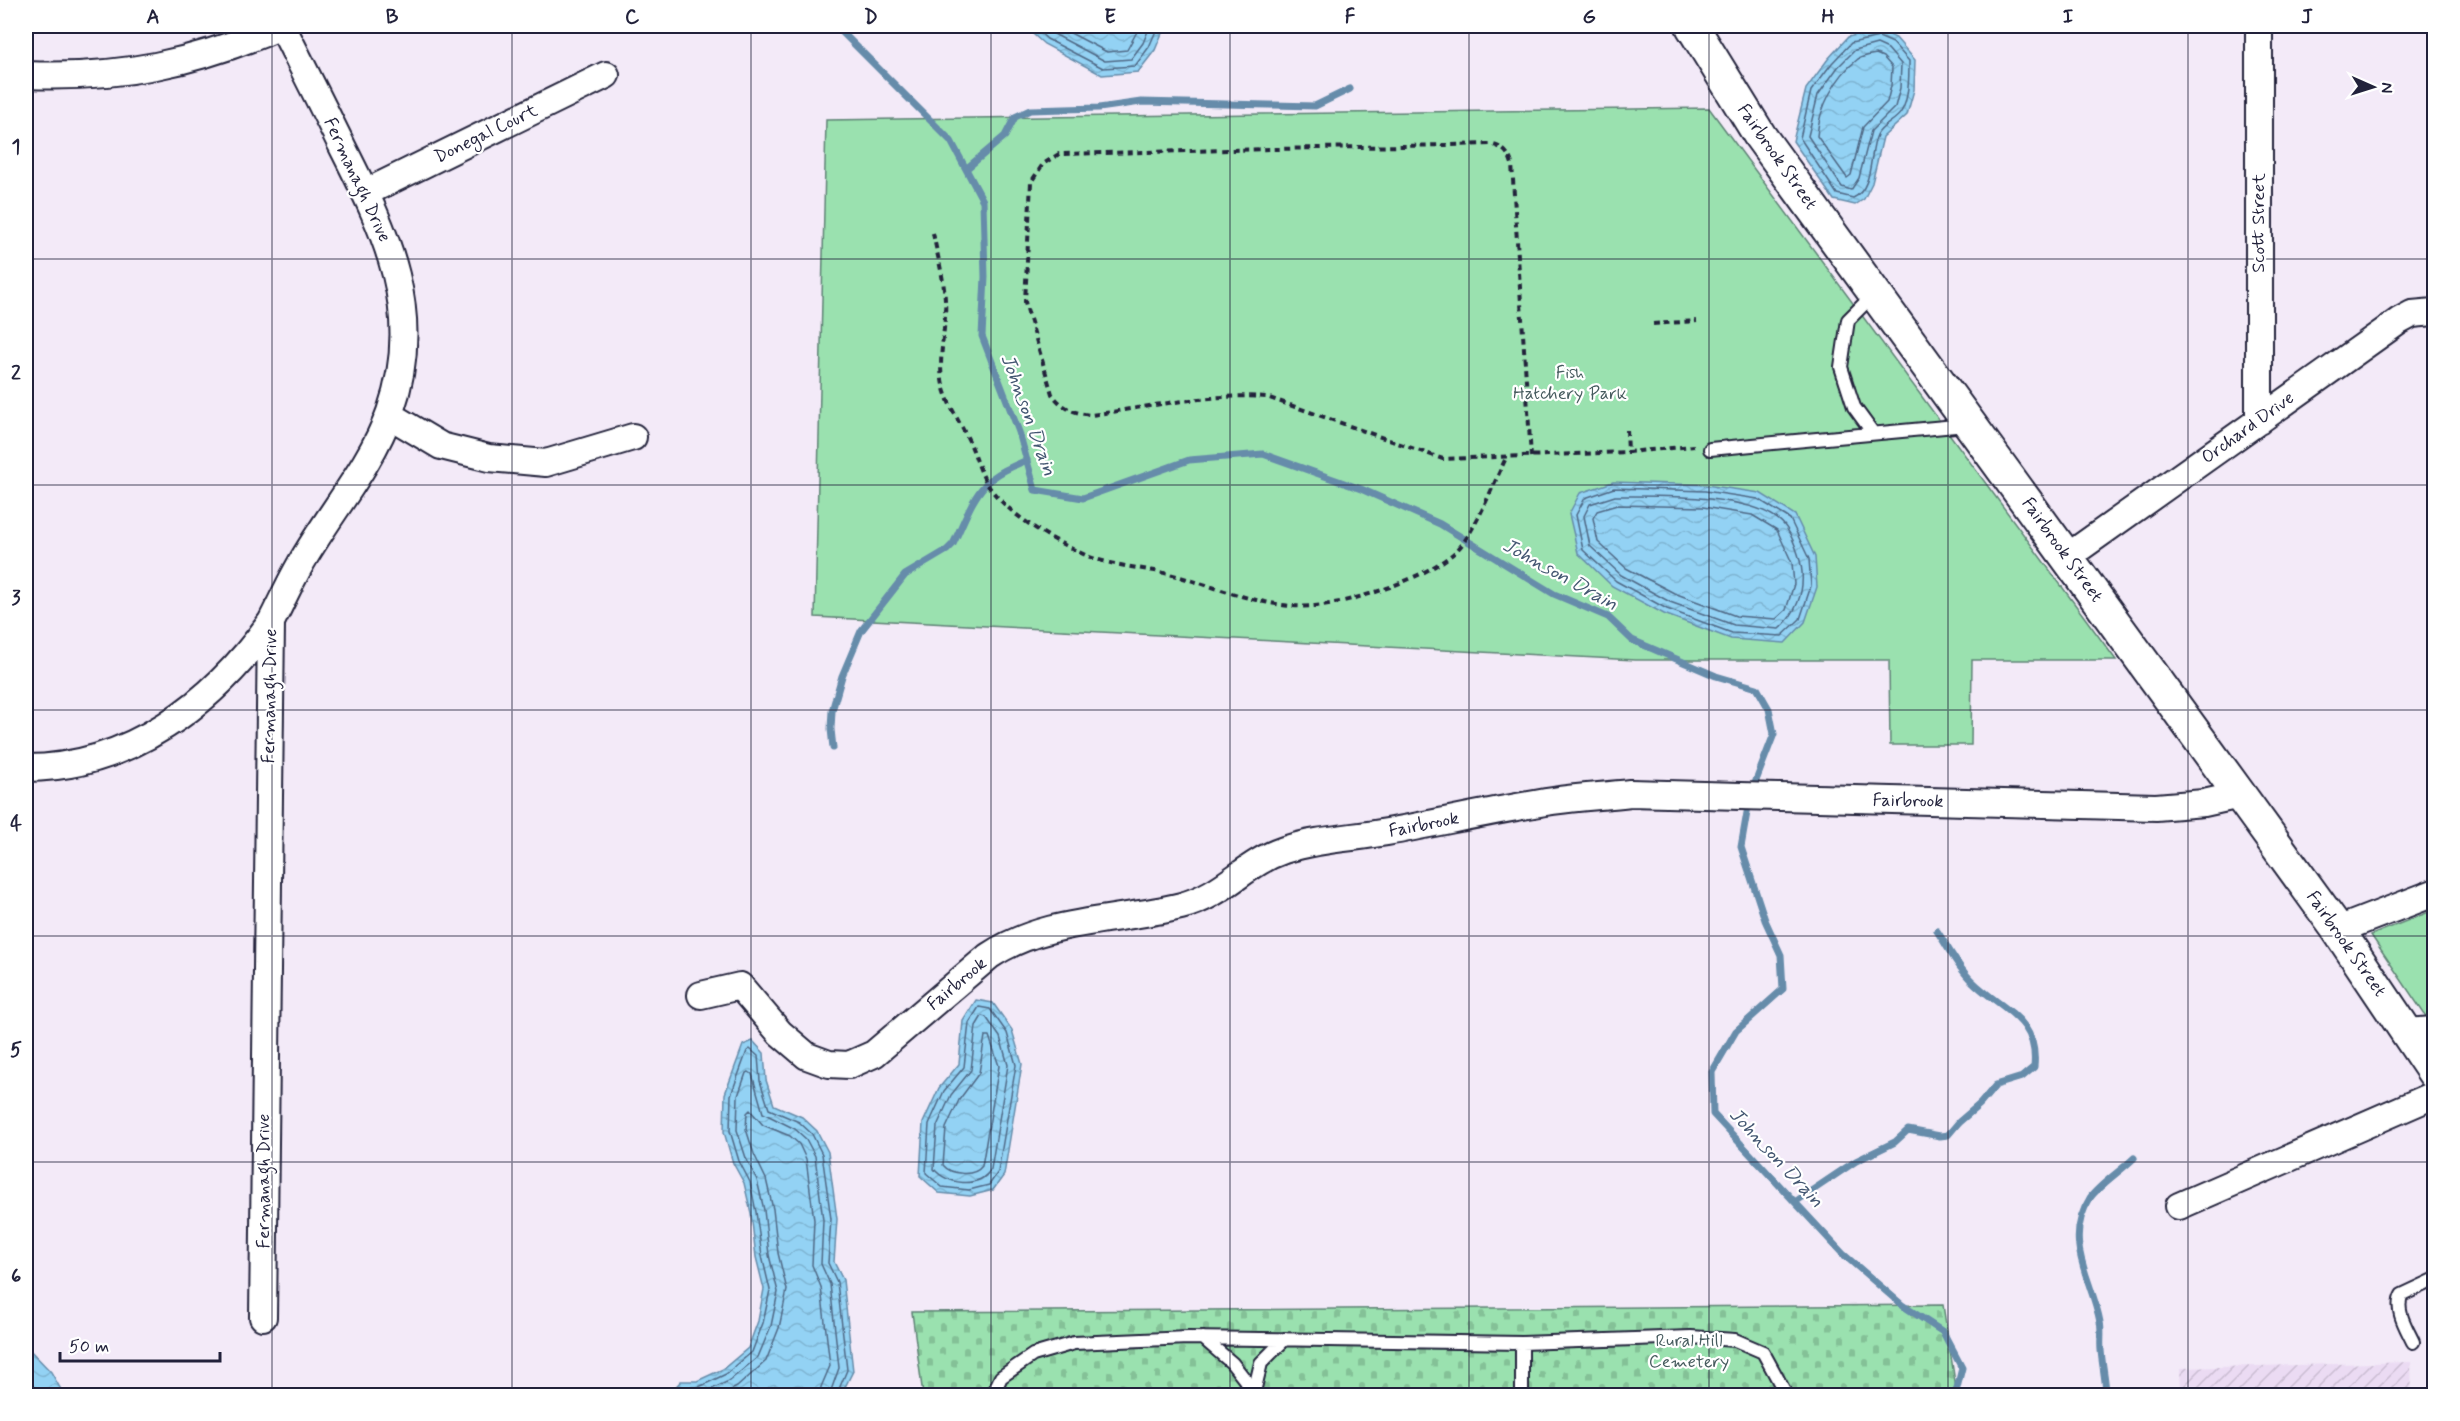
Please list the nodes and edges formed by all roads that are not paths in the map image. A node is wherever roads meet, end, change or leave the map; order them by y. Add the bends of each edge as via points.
1 (281, 26) edge
2 (1692, 26) edge
3 (2259, 26) edge
4 (26, 75) edge
5 (606, 75) dead end
6 (367, 192) junction
7 (1875, 293) junction
8 (2434, 312) edge
9 (389, 415) junction
10 (2259, 421) junction
11 (1971, 424) junction
12 (1873, 433) junction
13 (633, 437) dead end
14 (1705, 447) road end
15 (2067, 557) junction
16 (271, 622) junction
17 (26, 768) edge
18 (2240, 795) junction
19 (2434, 893) edge
20 (2338, 930) junction
21 (701, 995) dead end
22 (2421, 1031) edge
23 (2434, 1073) edge
24 (2434, 1095) edge
25 (2179, 1206) dead end
26 (2434, 1280) edge
27 (263, 1317) dead end
28 (1203, 1338) junction
29 (1285, 1340) junction
30 (2413, 1342) dead end
31 (1522, 1343) junction
32 (1253, 1393) edge
33 (992, 1395) edge
34 (1522, 1395) edge
35 (1787, 1395) edge

1 - 4 street via 169,65 101,75
1 - 6 street, Fermanagh Drive
2 - 7 street, Fairbrook Street via 1760,136
3 - 10 street, Scott Street
5 - 6 street, Donegal Court
6 - 9 street, Fermanagh Drive via 391,254 403,310 402,363
7 - 11 street, Fairbrook Street
7 - 12 lane via 1848,320 1841,367 1854,407
8 - 10 street, Orchard Drive via 2412,314 2399,321
9 - 13 street via 441,446 489,458 546,463
9 - 16 street, Fermanagh Drive
10 - 15 street, Orchard Drive
11 - 12 lane
11 - 15 street, Fairbrook Street
12 - 14 lane
15 - 18 street, Fairbrook Street
16 - 17 street via 229,676 202,700 148,736 92,758
16 - 27 street, Fermanagh Drive
18 - 20 street, Fairbrook Street
18 - 21 street, Fairbrook via 2156,807 1630,793 1553,801 1298,846 1251,867 1222,890 1196,902 1023,936 1008,943 874,1054 849,1065 829,1064 807,1056 780,1033 740,986
19 - 20 street
20 - 22 street, Fairbrook Street
22 - 23 street, Fairbrook Street
24 - 25 street
26 - 30 lane via 2400,1298 2400,1312
28 - 29 lane
28 - 32 lane via 1232,1363
28 - 33 lane via 1074,1343 1033,1355 1001,1377
29 - 31 lane
29 - 32 lane via 1261,1363
31 - 34 lane
31 - 35 lane via 1691,1337 1735,1340 1763,1352

